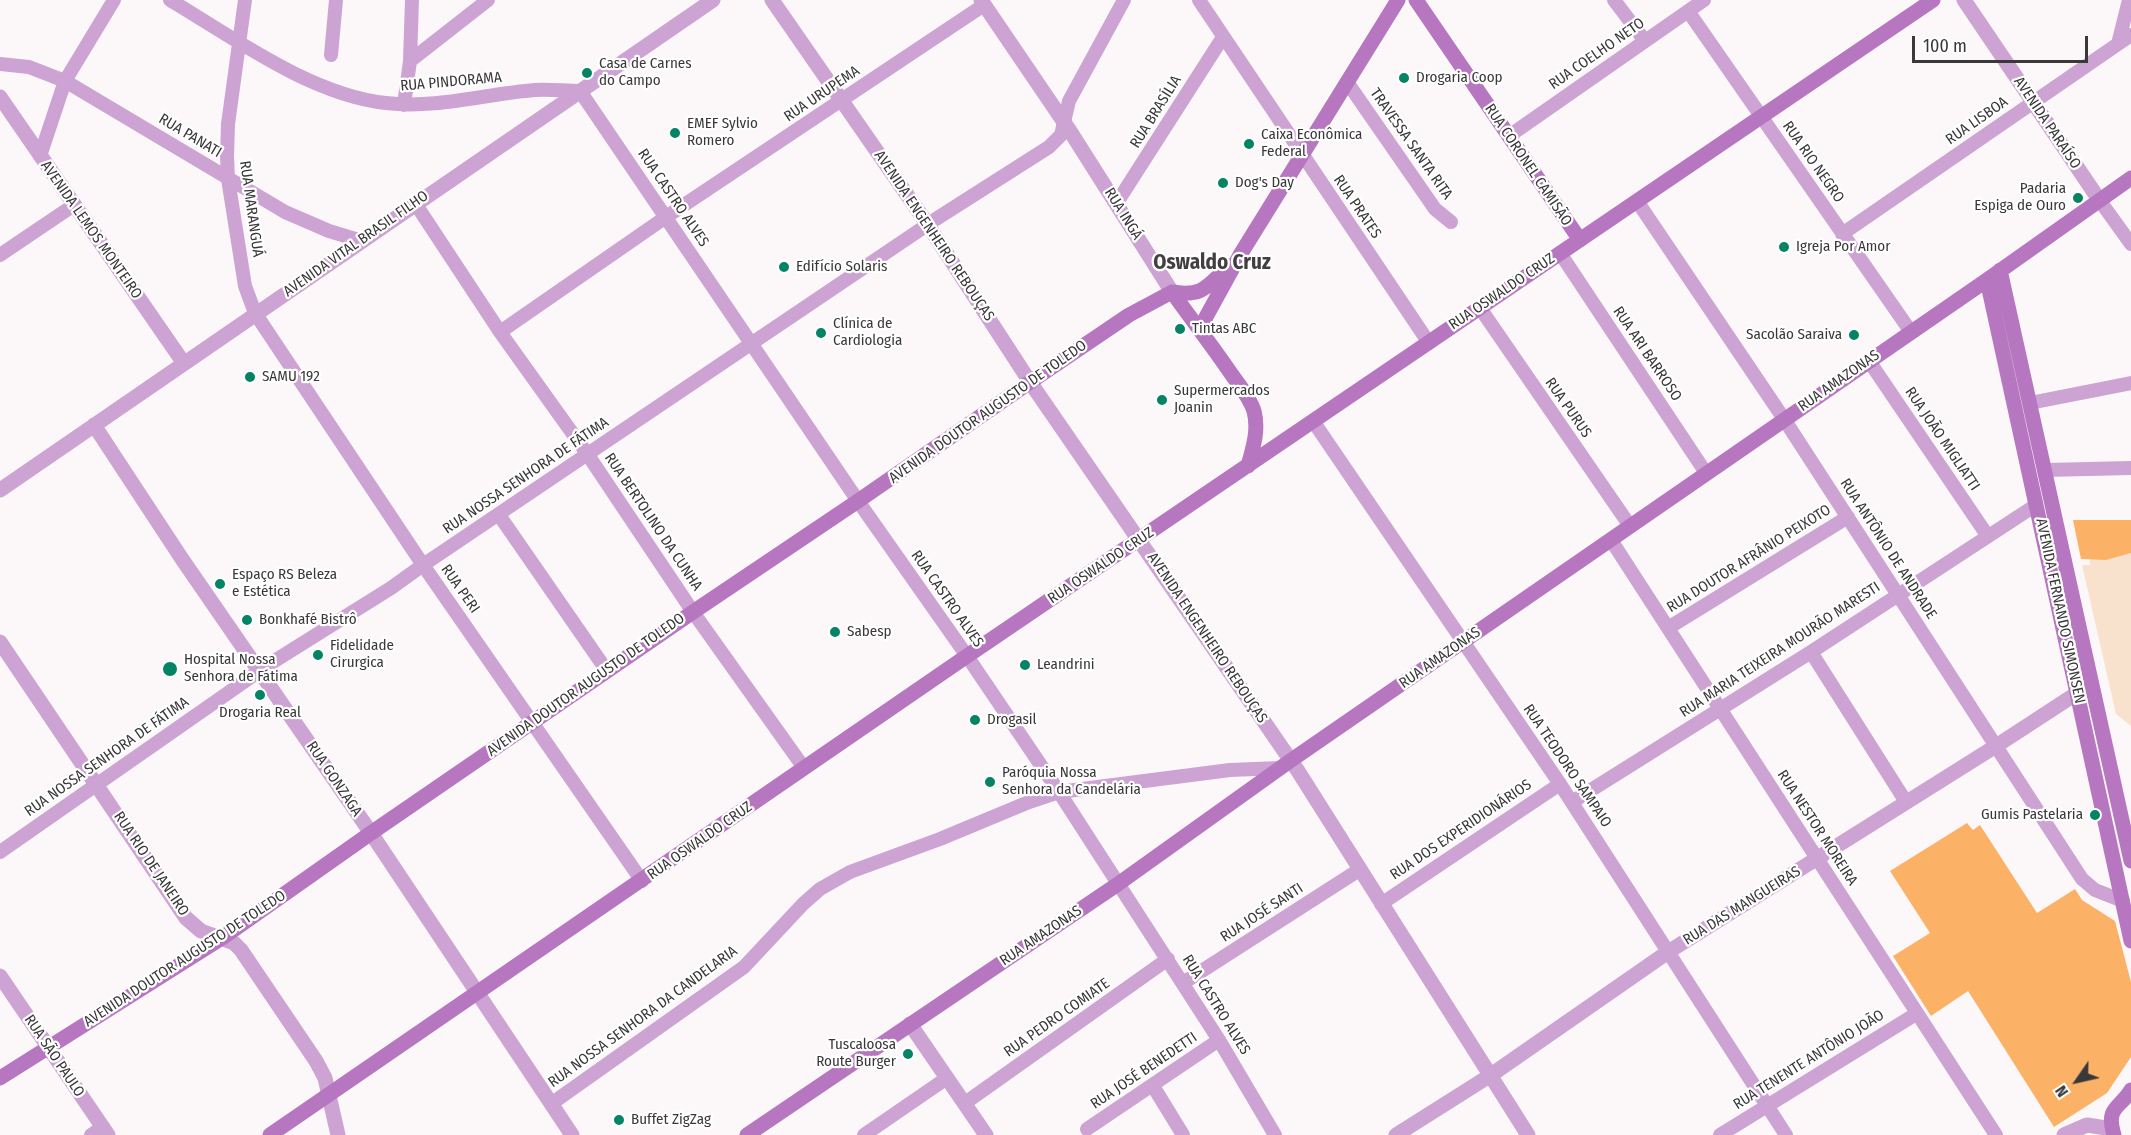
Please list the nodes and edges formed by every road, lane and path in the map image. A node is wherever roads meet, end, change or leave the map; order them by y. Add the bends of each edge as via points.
1 (114, 0) edge
2 (170, 0) edge
3 (245, 0) edge
4 (336, 0) edge
5 (412, 0) edge
6 (488, 0) edge
7 (713, 0) edge
8 (772, 0) edge
9 (1125, 0) edge
10 (1199, 0) edge
11 (1398, 0) edge
12 (1416, 0) edge
13 (1614, 0) edge
14 (1704, 0) edge
15 (1934, 0) edge
16 (1964, 0) edge
17 (2129, 0) edge
18 (983, 2) edge
19 (1688, 11) junction
20 (2131, 35) edge
21 (1223, 37) junction
22 (238, 41) junction
23 (1645, 41) junction
24 (2118, 44) junction
25 (331, 55) dead end
26 (410, 61) junction
27 (0, 64) edge
28 (65, 81) junction
29 (1347, 82) junction
30 (580, 91) junction
31 (0, 98) edge
32 (842, 101) junction
33 (2032, 103) junction
34 (404, 105) junction
35 (1761, 116) junction
36 (1065, 124) junction
37 (1509, 136) junction
38 (1302, 154) junction
39 (40, 156) junction
40 (2131, 178) edge
41 (228, 179) junction
42 (1637, 201) junction
43 (2100, 201) junction
44 (415, 203) junction
45 (1116, 204) junction
46 (74, 205) junction
47 (666, 217) junction
48 (1451, 222) dead end
49 (928, 225) junction
50 (1842, 234) junction
51 (1580, 240) junction
52 (362, 241) junction
53 (2131, 244) edge
54 (1560, 253) junction
55 (0, 255) edge
56 (1240, 255) junction
57 (2000, 270) junction
58 (1988, 280) junction
59 (1172, 292) junction
60 (1480, 308) junction
61 (255, 313) junction
62 (500, 332) junction
63 (1203, 332) junction
64 (1911, 332) junction
65 (752, 343) junction
66 (1429, 343) junction
67 (1869, 361) junction
68 (183, 362) junction
69 (1030, 381) junction
70 (2131, 383) edge
71 (2030, 403) junction
72 (1785, 419) junction
73 (1313, 421) junction
74 (94, 424) junction
75 (588, 455) junction
76 (1248, 466) junction
77 (2131, 468) edge
78 (2045, 470) junction
79 (1706, 473) junction
80 (0, 489) edge
81 (858, 501) junction
82 (2036, 505) junction
83 (499, 515) junction
84 (1848, 517) junction
85 (1630, 526) junction
86 (1987, 535) junction
87 (1140, 539) junction
88 (1611, 540) junction
89 (423, 565) junction
90 (1897, 595) junction
91 (693, 612) junction
92 (1668, 628) junction
93 (0, 642) edge
94 (1463, 642) junction
95 (1811, 652) junction
96 (967, 656) junction
97 (260, 670) junction
98 (607, 670) junction
99 (2092, 683) junction
100 (2077, 692) junction
101 (1720, 708) junction
102 (532, 723) junction
103 (1996, 746) junction
104 (1285, 765) junction
105 (804, 768) junction
106 (98, 784) junction
107 (1560, 784) junction
108 (1059, 792) junction
109 (1572, 802) junction
110 (1906, 802) junction
111 (371, 834) junction
112 (0, 852) edge
113 (1818, 859) junction
114 (2131, 861) edge
115 (1359, 870) junction
116 (642, 881) junction
117 (1118, 884) junction
118 (2123, 901) junction
119 (1381, 903) junction
120 (222, 938) junction
121 (2131, 941) edge
122 (1668, 952) junction
123 (1168, 959) junction
124 (0, 976) edge
125 (1183, 983) junction
126 (477, 992) junction
127 (1916, 1014) junction
128 (910, 1024) junction
129 (1219, 1040) junction
130 (49, 1048) junction
131 (1491, 1075) junction
132 (0, 1078) edge
133 (947, 1078) junction
134 (1153, 1086) junction
135 (329, 1093) junction
136 (2130, 1094) edge
137 (965, 1103) junction
138 (551, 1104) junction
139 (1766, 1106) junction
140 (101, 1132) edge
141 (2113, 1132) edge
142 (1085, 1133) edge
143 (270, 1135) edge
144 (338, 1135) edge
145 (572, 1135) edge
146 (747, 1135) edge
147 (864, 1135) edge
148 (986, 1135) edge
149 (1183, 1135) edge
150 (1275, 1135) edge
151 (1396, 1135) edge
152 (1528, 1135) edge
153 (1720, 1135) edge
154 (1786, 1135) edge
155 (1996, 1135) edge
156 (2064, 1135) edge

1 - 28 street
2 - 22 street, RUA PINDORAMA
3 - 22 street, RUA MARANGUÁ
4 - 25 street
5 - 26 street
6 - 26 street
7 - 30 street, AVENIDA VITAL BRASIL FILHO
8 - 32 street, AVENIDA ENGENHEIRO REBOUÇAS
9 - 36 street via 1070,100
10 - 21 street, RUA PRATES
11 - 29 main road
12 - 37 main road, RUA CORONEL CAMISÃO
13 - 23 street
14 - 19 street, RUA COELHO NETO
15 - 35 main road, RUA OSWALDO CRUZ
16 - 33 street, AVENIDA PARAÍSO
17 - 24 street
18 - 32 street, RUA URUPEMA
18 - 36 street, RUA INGÁ
19 - 23 street, RUA COELHO NETO
19 - 35 street, RUA RIO NEGRO
20 - 24 street, RUA LISBOA
21 - 38 street, RUA PRATES
21 - 45 street, RUA BRASÍLIA
22 - 34 street, RUA PINDORAMA via 328,90
22 - 41 street, RUA MARANGUÁ via 228,124
23 - 37 street, RUA COELHO NETO
24 - 33 street, RUA LISBOA
26 - 34 street
27 - 28 street, RUA PANATI via 29,67
28 - 39 street
28 - 41 street, RUA PANATI
29 - 38 main road
29 - 48 street, TRAVESSA SANTA RITA via 1435,209
30 - 34 street, RUA PINDORAMA via 537,90
30 - 44 street, AVENIDA VITAL BRASIL FILHO
30 - 47 street, RUA CASTRO ALVES
31 - 39 street, AVENIDA LEMOS MONTEIRO
32 - 47 street, RUA URUPEMA
32 - 49 street, AVENIDA ENGENHEIRO REBOUÇAS
33 - 43 street, AVENIDA PARAÍSO
33 - 50 street, RUA LISBOA
35 - 42 main road, RUA OSWALDO CRUZ
35 - 50 street, RUA RIO NEGRO
36 - 45 street, RUA INGÁ
36 - 49 street, RUA NOSSA SENHORA DE FÁTIMA via 1049,147
37 - 51 main road, RUA CORONEL CAMISÃO
38 - 56 main road
38 - 66 street, RUA PRATES
39 - 46 street, AVENIDA LEMOS MONTEIRO
40 - 43 main road, RUA AMAZONAS
41 - 52 street, RUA PANATI via 306,222
41 - 61 street, RUA MARANGUÁ via 245,286
42 - 51 main road, RUA OSWALDO CRUZ
42 - 72 street, RUA ANTÔNIO DE ANDRADE
43 - 53 street, AVENIDA PARAÍSO
43 - 57 main road, RUA AMAZONAS
44 - 52 street, AVENIDA VITAL BRASIL FILHO
44 - 62 street, RUA BERTOLINO DA CUNHA
45 - 59 street, RUA INGÁ
46 - 55 street
46 - 68 street, AVENIDA LEMOS MONTEIRO
47 - 62 street, RUA URUPEMA
47 - 65 street, RUA CASTRO ALVES
49 - 65 street, RUA NOSSA SENHORA DE FÁTIMA
49 - 69 street, AVENIDA ENGENHEIRO REBOUÇAS
50 - 64 street, RUA RIO NEGRO
51 - 54 main road, RUA OSWALDO CRUZ
52 - 61 street, AVENIDA VITAL BRASIL FILHO
54 - 60 main road, RUA OSWALDO CRUZ
54 - 79 street, RUA ARI BARROSO
56 - 59 main road via 1201,290 1190,295
56 - 63 main road via 1206,317
57 - 58 main road, RUA AMAZONAS
57 - 71 main road, AVENIDA FERNANDO SIMONSEN
58 - 64 main road, RUA AMAZONAS
58 - 82 main road, AVENIDA FERNANDO SIMONSEN
59 - 63 main road, RUA INGÁ
59 - 69 main road, AVENIDA DOUTOR AUGUSTO DE TOLEDO via 1129,315
60 - 66 main road, RUA OSWALDO CRUZ
60 - 85 street, RUA PURUS
61 - 68 street, AVENIDA VITAL BRASIL FILHO
61 - 89 street, RUA PERI
62 - 75 street, RUA BERTOLINO DA CUNHA
63 - 76 main road, RUA INGÁ via 1254,411 1256,427
64 - 67 main road, RUA AMAZONAS
65 - 75 street, RUA NOSSA SENHORA DE FÁTIMA
65 - 81 street, RUA CASTRO ALVES
66 - 73 main road, RUA OSWALDO CRUZ
67 - 72 main road, RUA AMAZONAS
67 - 86 street, RUA JOÃO MIGLIATTI
68 - 74 street, AVENIDA VITAL BRASIL FILHO
69 - 81 main road, AVENIDA DOUTOR AUGUSTO DE TOLEDO
69 - 87 street, AVENIDA ENGENHEIRO REBOUÇAS
70 - 71 street
71 - 78 main road, AVENIDA FERNANDO SIMONSEN
72 - 79 main road, RUA AMAZONAS
72 - 84 street, RUA ANTÔNIO DE ANDRADE
73 - 76 main road, RUA OSWALDO CRUZ
73 - 94 street, RUA TEODORO SAMPAIO
74 - 80 street, AVENIDA VITAL BRASIL FILHO
74 - 97 street, RUA GONZAGA
75 - 83 street, RUA NOSSA SENHORA DE FÁTIMA
75 - 91 street, RUA BERTOLINO DA CUNHA
76 - 87 main road, RUA OSWALDO CRUZ
77 - 78 street
78 - 99 main road, AVENIDA FERNANDO SIMONSEN
79 - 85 main road, RUA AMAZONAS
81 - 91 main road, AVENIDA DOUTOR AUGUSTO DE TOLEDO
81 - 96 street, RUA CASTRO ALVES
82 - 86 street, RUA MARIA TEIXEIRA MOURÃO MARESTI
82 - 100 main road, AVENIDA FERNANDO SIMONSEN
83 - 89 street, RUA NOSSA SENHORA DE FÁTIMA
83 - 98 street
84 - 90 street, RUA ANTÔNIO DE ANDRADE
84 - 92 street, RUA DOUTOR AFRÂNIO PEIXOTO
85 - 88 main road, RUA AMAZONAS
86 - 90 street, RUA MARIA TEIXEIRA MOURÃO MARESTI
87 - 96 main road, RUA OSWALDO CRUZ
87 - 104 street, AVENIDA ENGENHEIRO REBOUÇAS
88 - 92 street, RUA NESTOR MOREIRA
88 - 94 main road, RUA AMAZONAS
89 - 97 street, RUA NOSSA SENHORA DE FÁTIMA
89 - 102 street, RUA PERI
90 - 95 street, RUA MARIA TEIXEIRA MOURÃO MARESTI
90 - 103 street, RUA ANTÔNIO DE ANDRADE
91 - 98 main road, AVENIDA DOUTOR AUGUSTO DE TOLEDO
91 - 105 street, RUA BERTOLINO DA CUNHA
92 - 101 street, RUA NESTOR MOREIRA
93 - 106 street, RUA RIO DE JANEIRO
94 - 104 main road, RUA AMAZONAS
94 - 107 street, RUA TEODORO SAMPAIO
95 - 101 street, RUA MARIA TEIXEIRA MOURÃO MARESTI
95 - 110 street
96 - 105 main road, RUA OSWALDO CRUZ
96 - 108 street, RUA CASTRO ALVES
97 - 106 street, RUA NOSSA SENHORA DE FÁTIMA
97 - 111 street, RUA GONZAGA
98 - 102 main road, AVENIDA DOUTOR AUGUSTO DE TOLEDO
99 - 100 street, RUA DAS MANGUEIRAS
99 - 114 main road, AVENIDA FERNANDO SIMONSEN
100 - 103 street, RUA DAS MANGUEIRAS
100 - 118 main road, AVENIDA FERNANDO SIMONSEN
101 - 109 street, RUA MARIA TEIXEIRA MOURÃO MARESTI
101 - 113 street, RUA NESTOR MOREIRA
102 - 111 main road, AVENIDA DOUTOR AUGUSTO DE TOLEDO
102 - 116 street, RUA PERI
103 - 110 street, RUA DAS MANGUEIRAS
103 - 118 street, RUA ANTÔNIO DE ANDRADE via 2082,879 2095,890
104 - 108 street, RUA NOSSA SENHORA DA CANDELARIA
104 - 115 street, AVENIDA ENGENHEIRO REBOUÇAS
104 - 117 main road, RUA AMAZONAS
105 - 116 main road, RUA OSWALDO CRUZ
106 - 112 street, RUA NOSSA SENHORA DE FÁTIMA
106 - 120 street, RUA RIO DE JANEIRO via 186,918 201,931
107 - 109 street, RUA TEODORO SAMPAIO
107 - 119 street, RUA DOS EXPERIDIONÁRIOS
108 - 117 street, RUA CASTRO ALVES
108 - 138 street, RUA NOSSA SENHORA DA CANDELARIA via 837,879 803,904 744,967
109 - 122 street, RUA TEODORO SAMPAIO
110 - 113 street, RUA DAS MANGUEIRAS
111 - 120 main road, AVENIDA DOUTOR AUGUSTO DE TOLEDO
111 - 126 street, RUA GONZAGA
113 - 122 street, RUA DAS MANGUEIRAS
113 - 127 street, RUA NESTOR MOREIRA
115 - 119 street, AVENIDA ENGENHEIRO REBOUÇAS
115 - 125 street, RUA JOSÉ SANTI
116 - 126 main road, RUA OSWALDO CRUZ
117 - 123 street, RUA CASTRO ALVES
117 - 128 main road, RUA AMAZONAS
118 - 121 main road, AVENIDA FERNANDO SIMONSEN
119 - 131 street, AVENIDA ENGENHEIRO REBOUÇAS
120 - 130 main road, AVENIDA DOUTOR AUGUSTO DE TOLEDO
120 - 135 street, RUA RIO DE JANEIRO via 242,950 303,1038
122 - 131 street, RUA DAS MANGUEIRAS
122 - 139 street, RUA TEODORO SAMPAIO
123 - 125 street, RUA CASTRO ALVES
123 - 137 street, RUA PEDRO COMIATE
124 - 130 street, RUA SÃO PAULO
125 - 129 street, RUA CASTRO ALVES
126 - 135 main road, RUA OSWALDO CRUZ
126 - 138 street, RUA GONZAGA
127 - 139 street, RUA TENENTE ANTÔNIO JOÃO
127 - 155 street, RUA NESTOR MOREIRA
128 - 133 street
128 - 146 main road, RUA AMAZONAS
129 - 134 street, RUA JOSÉ BENEDETTI
129 - 150 street, RUA CASTRO ALVES
130 - 132 main road, AVENIDA DOUTOR AUGUSTO DE TOLEDO
130 - 140 street, RUA SÃO PAULO
131 - 151 street, RUA DAS MANGUEIRAS
131 - 152 street, AVENIDA ENGENHEIRO REBOUÇAS
133 - 137 street
133 - 147 street
134 - 142 street, RUA JOSÉ BENEDETTI
134 - 149 street
135 - 143 main road, RUA OSWALDO CRUZ
135 - 144 street, RUA RIO DE JANEIRO
136 - 141 main road via 2116,1105
137 - 148 street
138 - 145 street, RUA GONZAGA
139 - 153 street, RUA TENENTE ANTÔNIO JOÃO
139 - 154 street, RUA TEODORO SAMPAIO
141 - 156 street via 2086,1125

